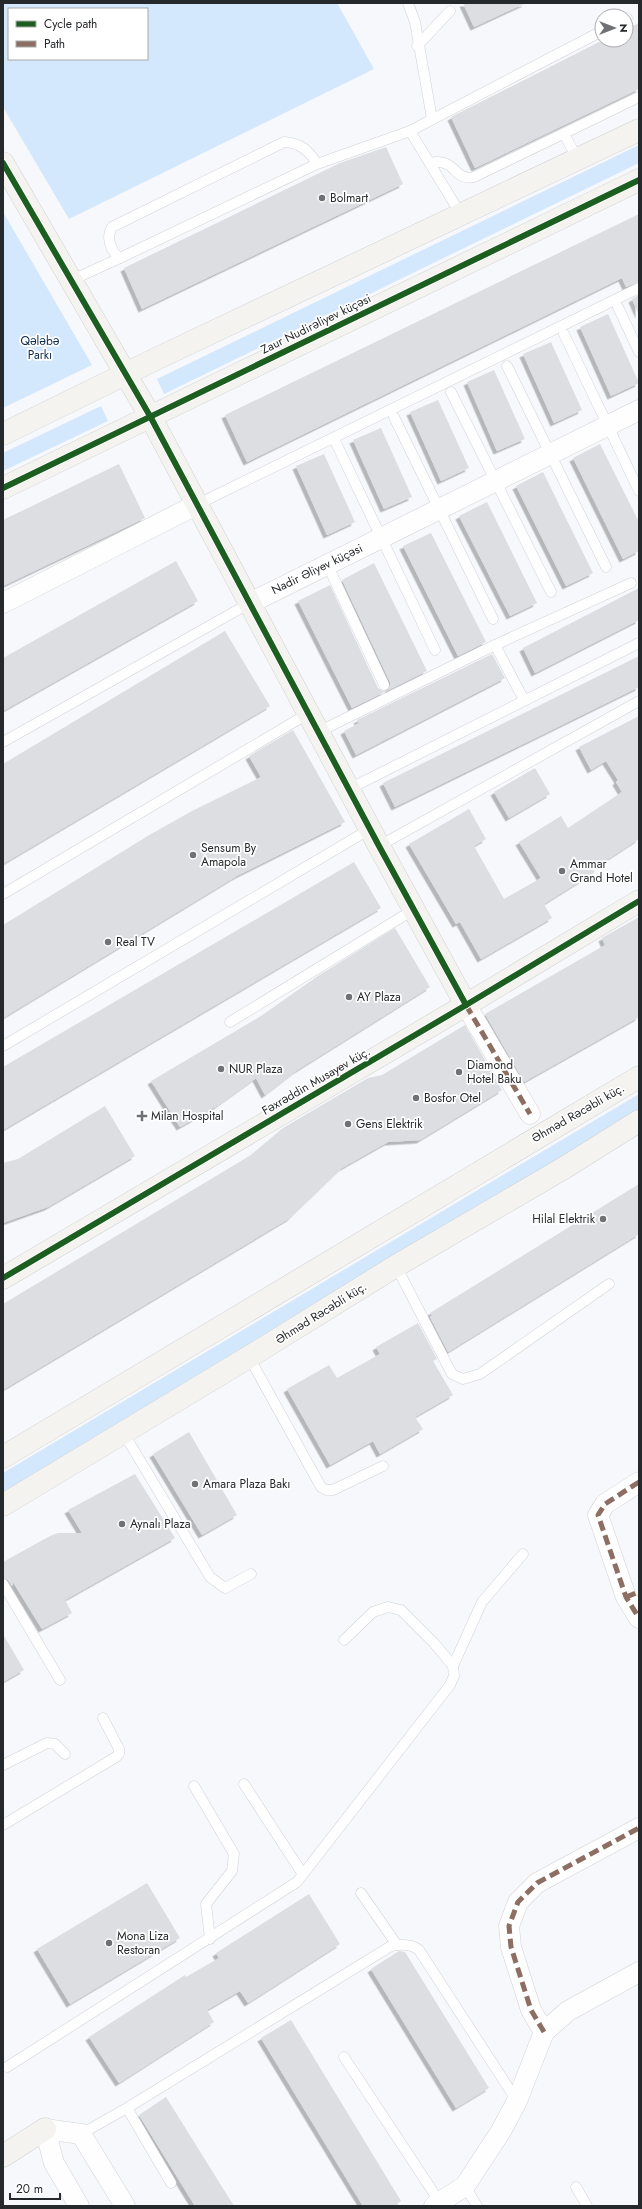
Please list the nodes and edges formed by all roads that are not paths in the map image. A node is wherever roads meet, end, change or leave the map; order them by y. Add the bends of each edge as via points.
1 (408, 3) edge
2 (450, 11) dead end
3 (594, 35) edge
4 (417, 46) junction
5 (639, 97) edge
6 (432, 119) junction
7 (639, 130) edge
8 (410, 131) junction
9 (564, 134) junction
10 (578, 158) junction
11 (3, 163) edge
12 (430, 163) junction
13 (317, 164) junction
14 (639, 180) edge
15 (460, 213) junction
16 (120, 258) junction
17 (72, 280) junction
18 (639, 288) edge
19 (618, 307) dead end
20 (564, 334) dead end
21 (639, 352) edge
22 (507, 366) dead end
23 (126, 373) junction
24 (451, 392) dead end
25 (639, 410) edge
26 (150, 416) junction
27 (394, 417) dead end
28 (606, 426) junction
29 (3, 434) edge
30 (336, 443) dead end
31 (551, 453) junction
32 (495, 482) junction
33 (3, 488) edge
34 (639, 491) edge
35 (196, 505) junction
36 (440, 508) junction
37 (382, 537) junction
38 (327, 564) junction
39 (606, 567) dead end
40 (631, 583) dead end
41 (551, 592) dead end
42 (3, 603) edge
43 (250, 603) junction
44 (493, 619) dead end
45 (639, 643) edge
46 (495, 645) junction
47 (435, 650) dead end
48 (384, 684) dead end
49 (524, 700) junction
50 (639, 701) edge
51 (314, 722) junction
52 (3, 742) edge
53 (349, 789) junction
54 (374, 838) junction
55 (3, 894) edge
56 (639, 901) edge
57 (413, 910) junction
58 (466, 1005) junction
59 (230, 1022) dead end
60 (3, 1046) edge
61 (639, 1077) edge
62 (530, 1114) dead end
63 (639, 1121) edge
64 (396, 1266) junction
65 (3, 1278) edge
66 (609, 1284) dead end
67 (249, 1357) junction
68 (123, 1432) junction
69 (3, 1457) edge
70 (382, 1466) dead end
71 (639, 1482) edge
72 (3, 1505) edge
73 (523, 1554) dead end
74 (251, 1574) dead end
75 (3, 1584) edge
76 (632, 1594) edge
77 (639, 1618) edge
78 (344, 1640) dead end
79 (453, 1666) junction
80 (60, 1680) dead end
81 (103, 1718) dead end
82 (65, 1754) dead end
83 (3, 1765) edge
84 (244, 1784) dead end
85 (194, 1786) dead end
86 (4, 1820) edge
87 (639, 1828) edge
88 (302, 1873) junction
89 (361, 1894) dead end
90 (210, 1939) junction
91 (397, 1945) junction
92 (639, 1972) edge
93 (544, 2032) junction
94 (344, 2057) dead end
95 (7, 2067) dead end
96 (517, 2101) junction
97 (127, 2108) junction
98 (45, 2129) junction
99 (81, 2134) junction
100 (3, 2156) edge
101 (171, 2183) dead end
102 (465, 2186) junction
103 (576, 2187) dead end
104 (439, 2205) edge
105 (79, 2206) edge
106 (126, 2206) edge
107 (477, 2206) edge
108 (587, 2206) edge

1 - 4 lane via 415,22
2 - 4 lane
3 - 6 lane
4 - 6 lane
5 - 9 lane
6 - 8 lane
7 - 10 street
8 - 12 lane
8 - 13 lane
9 - 10 lane
9 - 12 lane via 467,179 444,162
10 - 15 street
11 - 17 street
12 - 15 lane
13 - 16 lane
13 - 16 lane via 310,152 302,146 284,142 112,226 110,244 115,255
14 - 26 street, Zaur Nudirəliyev küçəsi
15 - 23 street
16 - 17 lane
17 - 23 street
18 - 35 lane
19 - 21 lane
20 - 28 lane
22 - 31 lane
23 - 26 street
23 - 29 street
24 - 32 lane
25 - 28 street, Nadir Əliyev küçəsi
26 - 33 street, Zaur Nudirəliyev küçəsi
26 - 35 street
27 - 36 lane
28 - 31 street, Nadir Əliyev küçəsi
28 - 34 lane
30 - 37 lane
31 - 32 street, Nadir Əliyev küçəsi
31 - 39 lane
32 - 36 street, Nadir Əliyev küçəsi
32 - 41 lane
35 - 42 street
35 - 43 street
36 - 37 street, Nadir Əliyev küçəsi
36 - 44 lane
37 - 38 street, Nadir Əliyev küçəsi
37 - 47 lane
38 - 43 street, Nadir Əliyev küçəsi
38 - 48 lane
40 - 46 lane
43 - 51 street
43 - 52 lane, Nadir Əliyev küçəsi
45 - 49 lane
46 - 49 lane
46 - 51 lane
49 - 53 lane
50 - 54 lane
51 - 53 street
51 - 55 lane
53 - 54 street
54 - 57 street
54 - 60 lane
56 - 58 street, Fəxrəddin Musayev küç.
57 - 58 street
57 - 59 lane
58 - 62 street
58 - 65 street, Fəxrəddin Musayev küç.
61 - 69 street, Əhməd Rəcəbli küç.
63 - 64 street, Əhməd Rəcəbli küç.
64 - 66 lane via 452,1374 463,1379 480,1374
64 - 67 street, Əhməd Rəcəbli küç.
67 - 68 street, Əhməd Rəcəbli küç.
67 - 70 lane via 321,1488 334,1490
68 - 72 street, Əhməd Rəcəbli küç.
68 - 74 lane via 210,1577 224,1588
71 - 76 street via 605,1504 598,1515
73 - 79 lane via 482,1602
75 - 80 lane
76 - 77 street
78 - 79 lane via 373,1612 388,1607 401,1610 434,1642
79 - 88 lane via 454,1676 450,1685
81 - 86 lane via 119,1748 116,1758
82 - 83 lane via 55,1744 48,1743
84 - 88 lane
85 - 90 lane via 234,1854 232,1871 206,1904
87 - 93 street via 537,1882 518,1902 509,1926 511,1947 531,2010
88 - 90 lane via 289,1888
89 - 91 lane
90 - 95 lane
91 - 96 lane via 410,1945 420,1950
91 - 97 lane via 384,1950
92 - 93 street via 568,2011
93 - 96 street
94 - 104 lane
96 - 102 street via 501,2131
97 - 99 lane
97 - 101 lane
98 - 99 street
98 - 100 street
98 - 105 street via 54,2163
99 - 106 street
102 - 104 street
102 - 107 lane
103 - 108 lane

